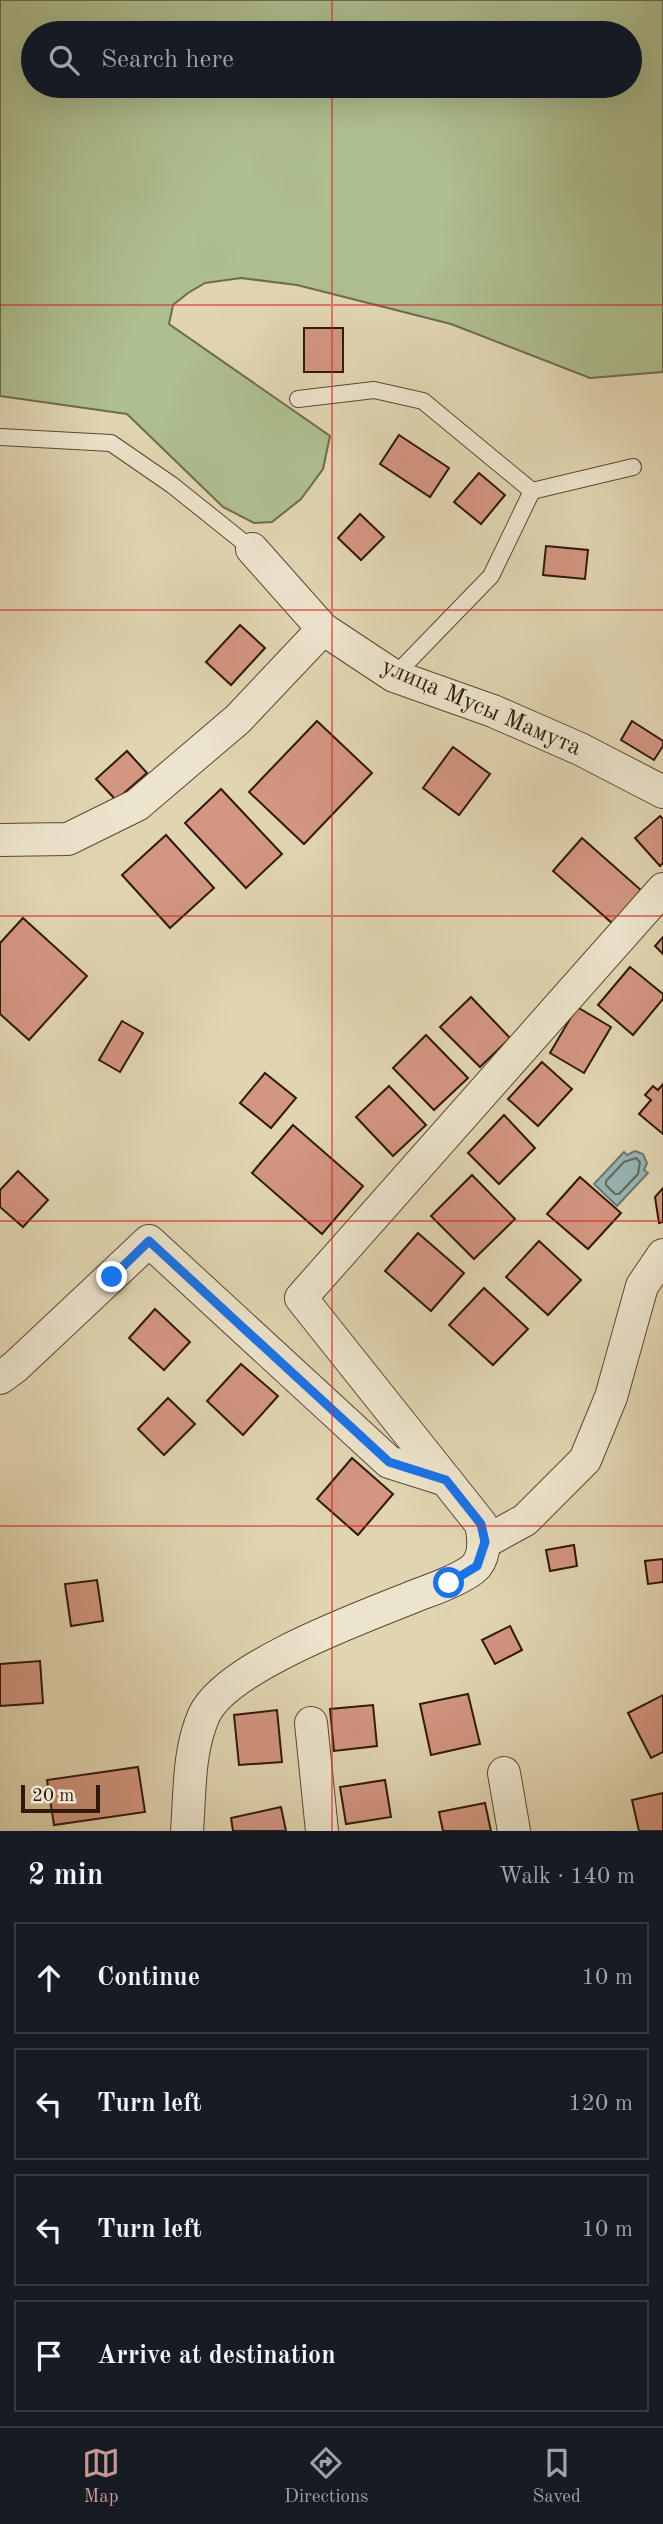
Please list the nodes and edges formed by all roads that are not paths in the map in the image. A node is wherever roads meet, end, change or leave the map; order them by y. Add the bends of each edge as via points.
1 (298, 399) dead end
2 (0, 437) edge
3 (633, 467) dead end
4 (532, 491) junction
5 (252, 549) joint
6 (323, 629) junction
7 (394, 676) junction
8 (663, 792) edge
9 (0, 840) edge
10 (663, 889) edge
11 (663, 1255) edge
12 (0, 1378) edge
13 (446, 1480) junction
14 (485, 1542) junction
15 (311, 1723) dead end
16 (504, 1773) dead end
17 (187, 1831) edge
18 (322, 1831) edge
19 (514, 1831) edge

1 - 4 lane via 374,390 423,401
2 - 5 lane via 111,443
3 - 4 lane
4 - 7 lane via 491,576
5 - 6 street, улица Мусы Мамута
6 - 7 street, улица Мусы Мамута
6 - 9 street via 238,719 137,805 68,839
7 - 8 street, улица Мусы Мамута via 493,711
10 - 13 street via 301,1298
11 - 14 street via 642,1286 611,1397 585,1460 525,1520
12 - 13 street via 149,1241 389,1462
13 - 14 street via 481,1524
14 - 17 street via 477,1566 449,1583 287,1650 229,1685 205,1714 191,1762
15 - 18 street
16 - 19 street

